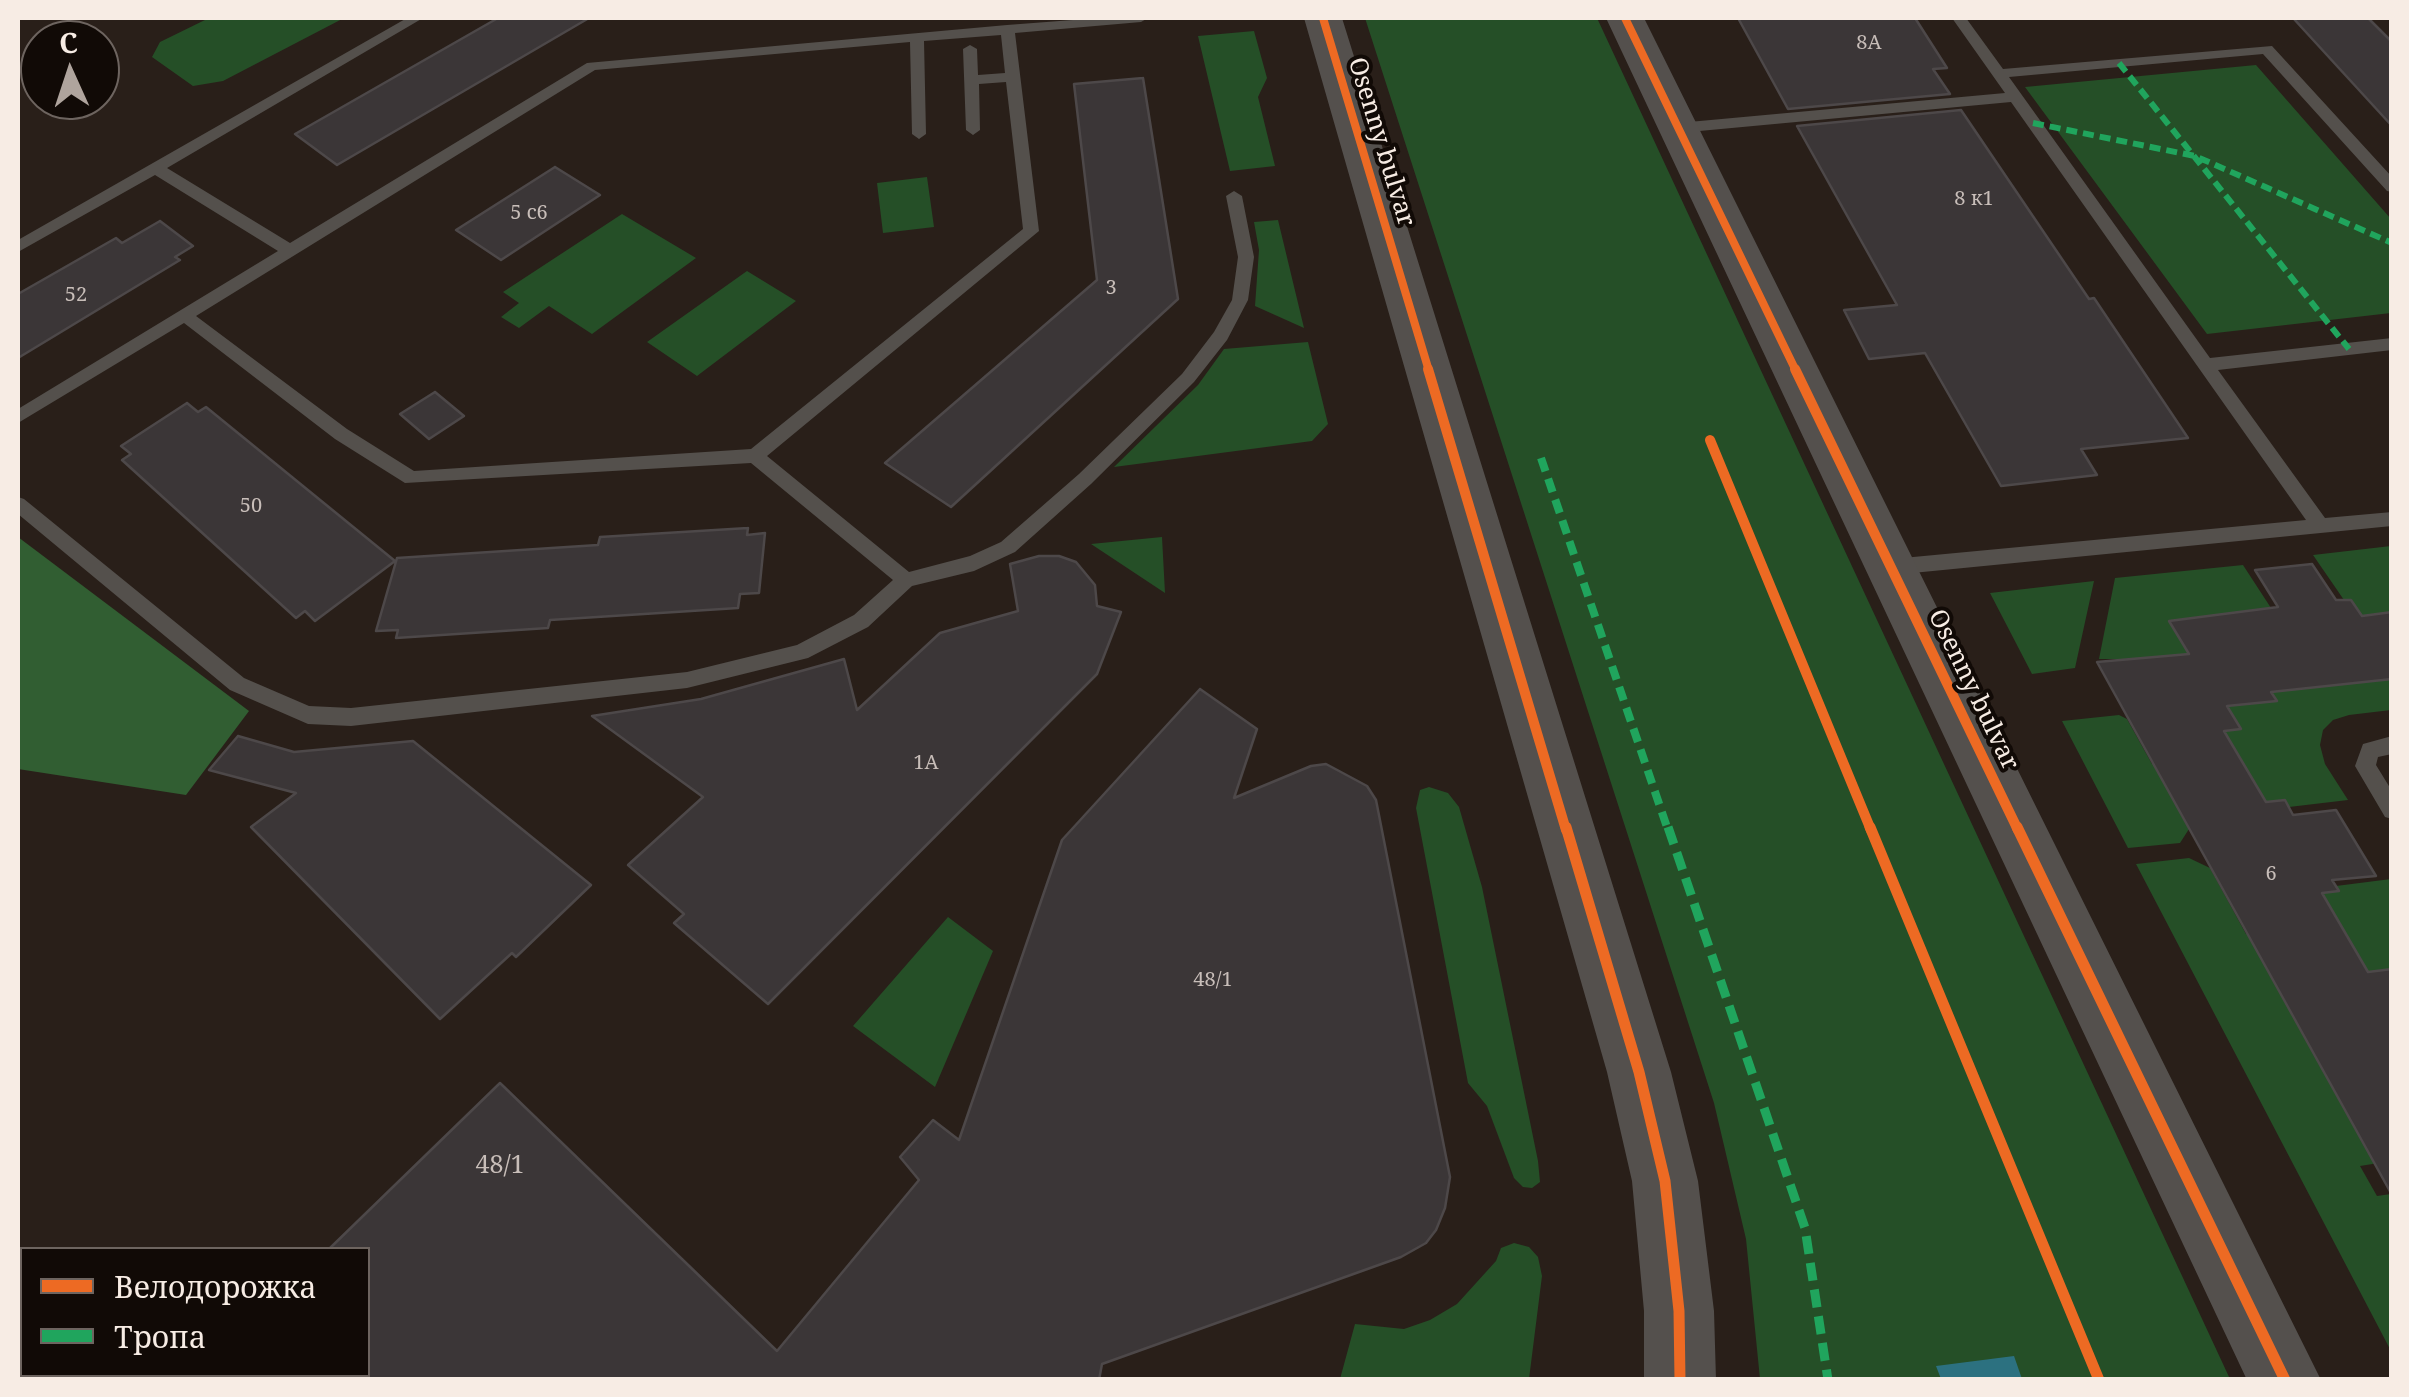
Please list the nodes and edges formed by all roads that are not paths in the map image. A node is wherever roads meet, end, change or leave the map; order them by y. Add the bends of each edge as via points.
1 (416, 18) edge
2 (897, 18) edge
3 (1141, 18) edge
4 (1322, 18) edge
5 (1625, 18) edge
6 (1959, 18) edge
7 (1008, 30) junction
8 (917, 38) junction
9 (898, 39) junction
10 (970, 49) dead end
11 (1998, 74) junction
12 (1013, 77) junction
13 (971, 80) junction
14 (2014, 97) junction
15 (1678, 128) junction
16 (973, 130) dead end
17 (919, 134) dead end
18 (154, 167) junction
19 (2392, 188) edge
20 (1234, 196) dead end
21 (18, 247) edge
22 (290, 251) junction
23 (184, 316) junction
24 (2392, 344) edge
25 (2204, 365) junction
26 (18, 417) edge
27 (755, 456) junction
28 (18, 504) edge
29 (2392, 520) edge
30 (2322, 528) junction
31 (1892, 567) junction
32 (906, 580) junction
33 (2392, 745) edge
34 (2392, 810) edge
35 (1680, 1380) edge
36 (2285, 1380) edge

1 - 18 lane
2 - 9 lane
3 - 7 lane
4 - 35 street, Osenny bulvar via 1639,1072 1665,1181 1680,1310
5 - 15 street, Osenny bulvar
6 - 11 lane
7 - 8 lane
7 - 12 lane
8 - 9 lane
8 - 17 lane
9 - 22 lane via 592,66
10 - 13 lane
11 - 14 lane
11 - 19 lane via 2267,49
12 - 13 lane
12 - 27 lane via 1032,232
13 - 16 lane
14 - 15 lane
14 - 25 lane
15 - 31 street, Osenny bulvar
18 - 21 lane
18 - 22 lane
20 - 32 lane via 1246,256 1240,300 1188,378 1008,547
22 - 23 lane
23 - 26 lane
23 - 27 lane via 411,478
24 - 25 lane
25 - 30 lane
27 - 32 lane
28 - 32 lane via 237,684 308,715 351,717 687,680 801,652 861,621
29 - 30 lane
30 - 31 lane
31 - 36 street, Osenny bulvar
33 - 34 lane via 2370,750 2365,766

